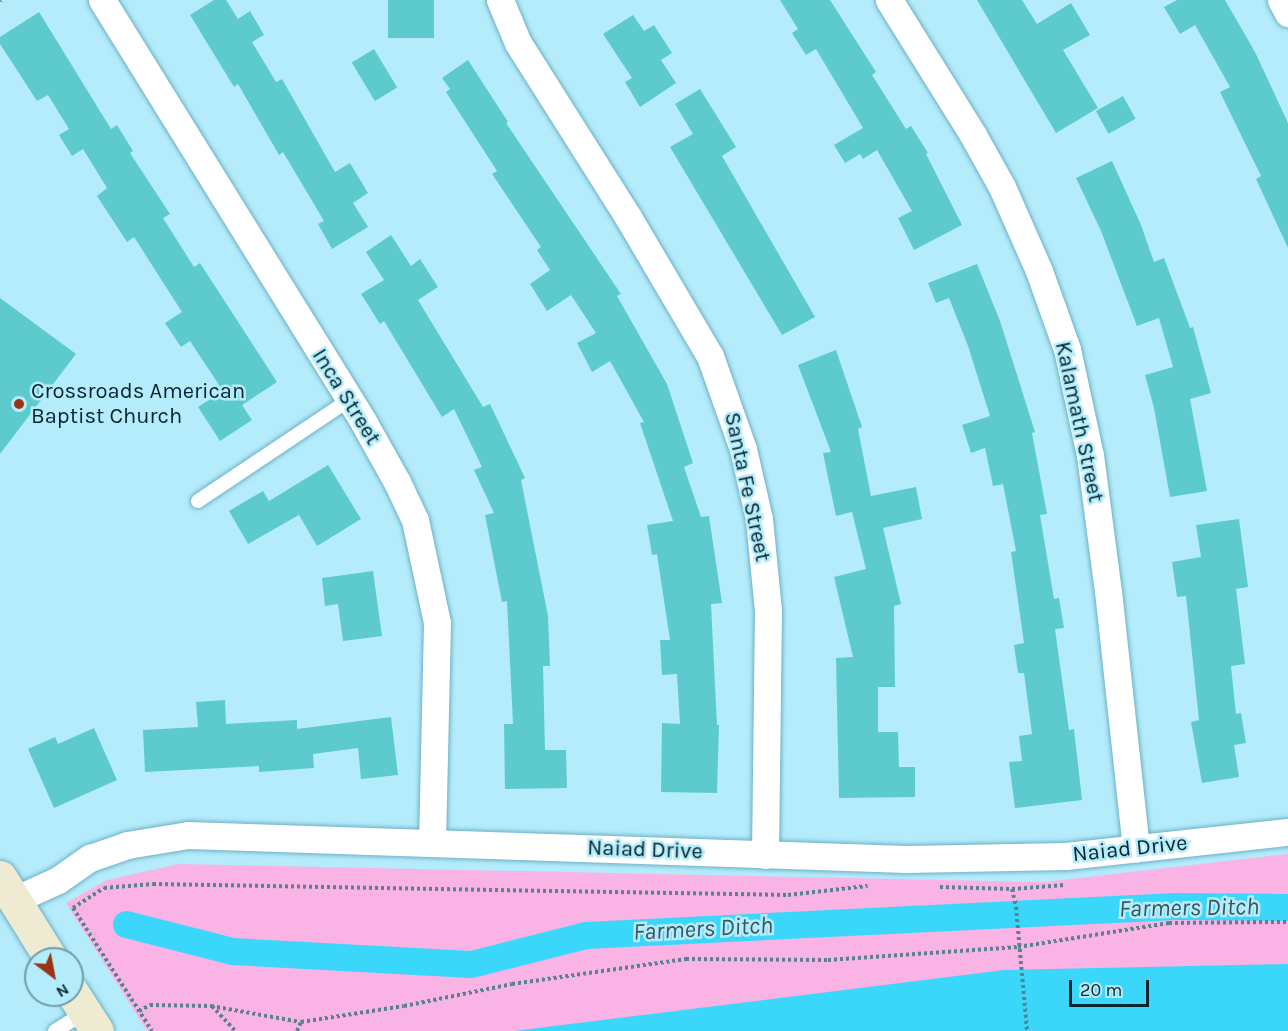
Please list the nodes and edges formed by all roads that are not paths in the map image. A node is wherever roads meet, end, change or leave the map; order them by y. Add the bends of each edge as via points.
1 (102, 0) edge
2 (500, 0) edge
3 (889, 0) edge
4 (1281, 0) edge
5 (1288, 14) edge
6 (349, 400) junction
7 (198, 501) dead end
8 (1288, 832) edge
9 (432, 842) junction
10 (1136, 848) junction
11 (765, 855) junction
12 (7, 888) edge
13 (44, 947) edge
14 (84, 1012) edge
15 (55, 1031) edge

1 - 6 street, Inca Street
2 - 11 street, Santa Fe Street via 518,43 710,356 743,449 759,519 768,610
3 - 10 street, Kalamath Street via 1002,187 1039,271 1067,349 1090,455
4 - 5 street
6 - 7 lane
6 - 9 street, Inca Street via 416,520 433,594 438,658
8 - 10 street, Naiad Drive
9 - 11 street, Naiad Drive
9 - 12 street, Naiad Drive via 168,837 127,844 90,858 58,880
10 - 11 street, Naiad Drive via 1010,858
12 - 13 main road
14 - 15 lane

